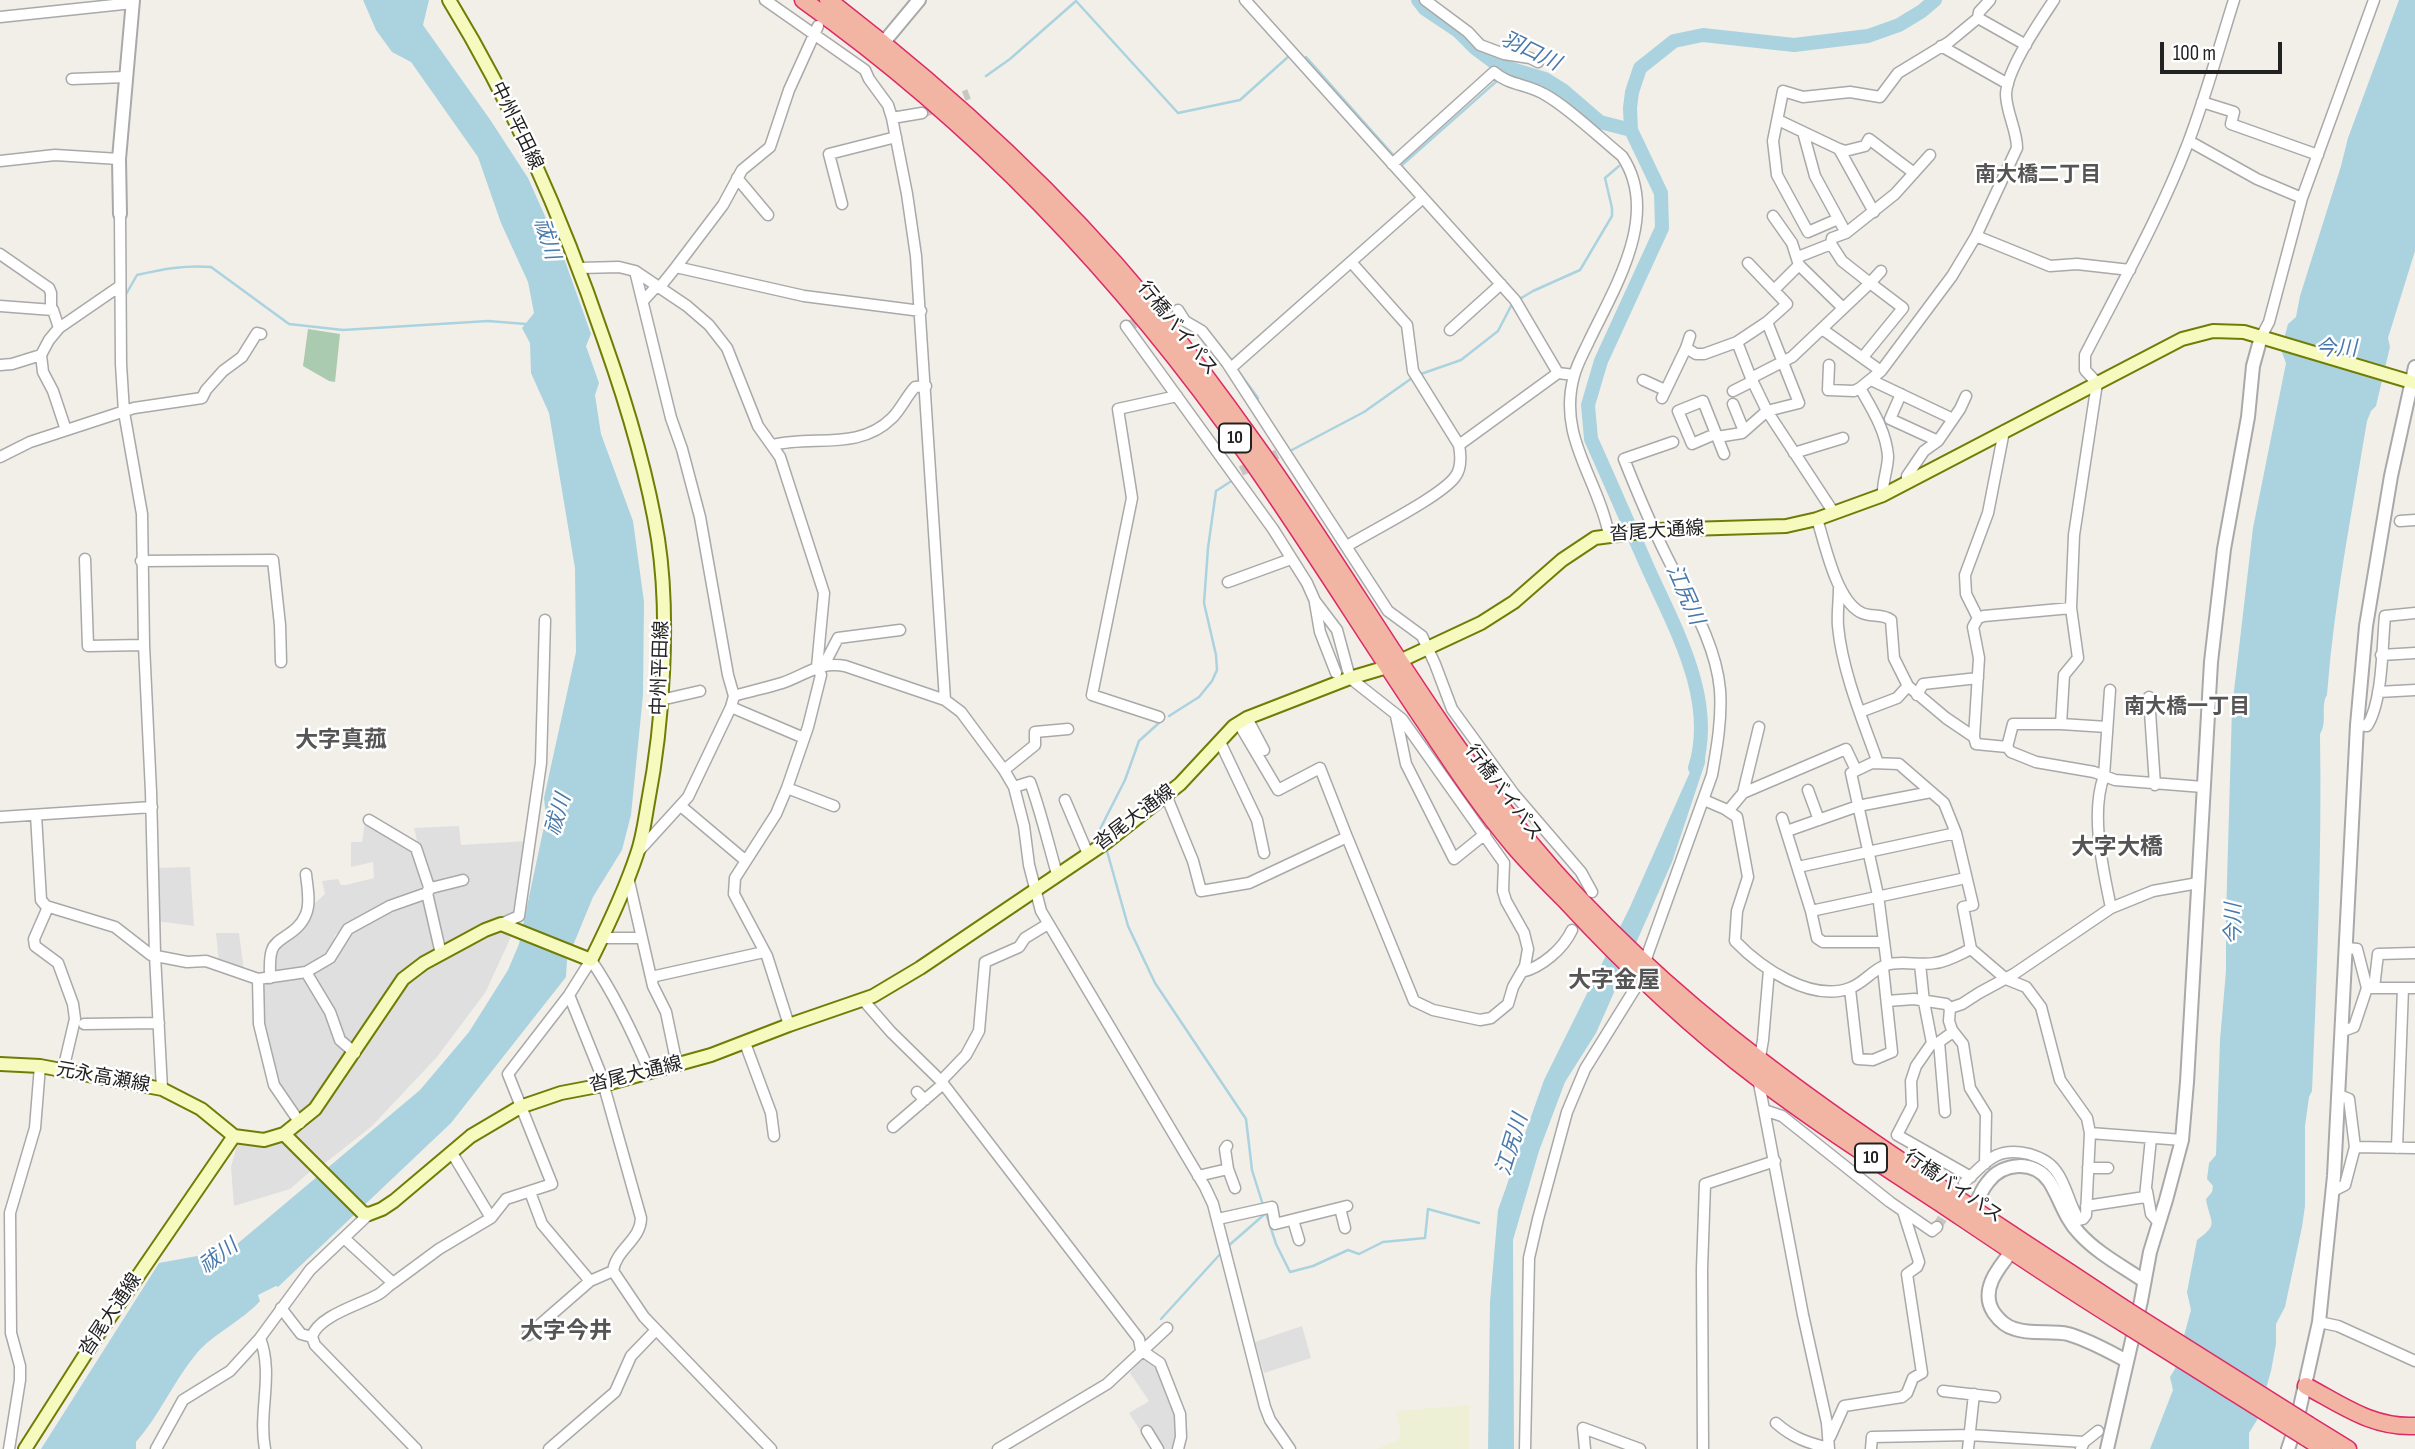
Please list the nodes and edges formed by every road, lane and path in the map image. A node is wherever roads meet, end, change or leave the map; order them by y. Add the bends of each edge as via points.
1 (449, 0) edge
2 (765, 0) edge
3 (803, 0) edge
4 (828, 0) edge
5 (919, 0) edge
6 (1245, 0) edge
7 (1425, 0) edge
8 (2054, 0) edge
9 (2234, 0) edge
10 (2374, 0) edge
11 (1990, 1) edge
12 (133, 2) edge
13 (0, 17) edge
14 (1978, 19) junction
15 (817, 31) junction
16 (2026, 44) junction
17 (1941, 46) junction
18 (879, 48) junction
19 (1538, 62) dead end
20 (865, 70) junction
21 (127, 77) junction
22 (72, 79) dead end
23 (2008, 84) junction
24 (2202, 102) junction
25 (922, 113) tunnel mouth
26 (892, 118) junction
27 (1777, 120) junction
28 (1803, 132) junction
29 (896, 137) junction
30 (2189, 141) junction
31 (1839, 149) junction
32 (1930, 155) dead end
33 (2318, 155) junction
34 (119, 159) junction
35 (0, 161) edge
36 (1392, 164) junction
37 (1914, 173) junction
38 (737, 178) junction
39 (1423, 198) junction
40 (2302, 198) junction
41 (842, 204) dead end
42 (1874, 212) junction
43 (120, 214) joint
44 (768, 215) dead end
45 (1773, 216) dead end
46 (1838, 219) junction
47 (1846, 233) junction
48 (1976, 236) junction
49 (1831, 244) junction
50 (0, 254) edge
51 (1798, 261) junction
52 (1351, 262) junction
53 (1748, 263) dead end
54 (676, 267) junction
55 (580, 268) junction
56 (2130, 270) junction
57 (635, 271) junction
58 (1881, 271) dead end
59 (1870, 283) junction
60 (1501, 284) junction
61 (120, 286) junction
62 (660, 287) junction
63 (1774, 290) junction
64 (643, 300) junction
65 (0, 306) edge
66 (1843, 308) junction
67 (51, 310) junction
68 (1178, 310) dead end
69 (921, 311) junction
70 (1767, 322) junction
71 (1126, 326) dead end
72 (59, 328) junction
73 (1822, 329) junction
74 (1450, 330) dead end
75 (261, 334) dead end
76 (1690, 336) dead end
77 (2266, 339) junction
78 (1737, 342) junction
79 (1686, 348) junction
80 (41, 355) junction
81 (1863, 357) junction
82 (1783, 363) junction
83 (0, 365) edge
84 (1829, 365) dead end
85 (2415, 367) edge
86 (1231, 369) junction
87 (1881, 371) junction
88 (1558, 373) junction
89 (1574, 374) junction
90 (1643, 380) dead end
91 (1752, 380) junction
92 (1871, 380) junction
93 (2096, 383) junction
94 (2413, 383) edge
95 (926, 386) junction
96 (1860, 388) junction
97 (1733, 391) dead end
98 (1901, 394) junction
99 (1177, 396) junction
100 (1966, 396) dead end
101 (1733, 404) dead end
102 (1767, 411) junction
103 (124, 412) junction
104 (1953, 419) junction
105 (66, 430) junction
106 (1744, 431) junction
107 (2004, 431) junction
108 (1716, 436) junction
109 (1843, 438) dead end
110 (1938, 441) junction
111 (1673, 442) dead end
112 (773, 445) junction
113 (1459, 445) junction
114 (1794, 453) junction
115 (1724, 454) dead end
116 (0, 457) edge
117 (1907, 483) junction
118 (1883, 495) junction
119 (1834, 513) junction
120 (1817, 519) junction
121 (2415, 520) edge
122 (2400, 521) dead end
123 (1656, 530) junction
124 (1609, 535) junction
125 (1347, 546) junction
126 (85, 559) dead end
127 (1292, 559) junction
128 (141, 561) junction
129 (1228, 582) dead end
130 (1839, 588) junction
131 (1315, 601) junction
132 (2071, 608) junction
133 (2415, 613) edge
134 (1978, 618) junction
135 (545, 620) dead end
136 (819, 629) junction
137 (900, 630) dead end
138 (1336, 630) junction
139 (1320, 632) junction
140 (838, 638) junction
141 (144, 645) junction
142 (1428, 648) junction
143 (2415, 653) edge
144 (2381, 655) junction
145 (281, 662) dead end
146 (1393, 664) junction
147 (821, 666) junction
148 (1336, 673) dead end
149 (1350, 678) junction
150 (1978, 678) junction
151 (1908, 686) junction
152 (2109, 690) dead end
153 (2415, 690) edge
154 (700, 691) dead end
155 (2378, 692) junction
156 (1917, 695) junction
157 (733, 696) junction
158 (2149, 697) dead end
159 (945, 700) junction
160 (661, 701) junction
161 (731, 707) junction
162 (1860, 712) junction
163 (1396, 716) junction
164 (1159, 717) dead end
165 (1243, 721) junction
166 (2061, 724) junction
167 (2357, 725) junction
168 (1759, 727) dead end
169 (2107, 727) junction
170 (1068, 729) dead end
171 (1974, 737) junction
172 (804, 738) junction
173 (1220, 742) junction
174 (2007, 747) junction
175 (1264, 750) dead end
176 (1878, 763) junction
177 (1004, 770) junction
178 (1856, 770) junction
179 (2104, 776) junction
180 (2155, 785) junction
181 (1014, 787) junction
182 (2203, 787) junction
183 (787, 788) junction
184 (1808, 790) dead end
185 (1931, 792) junction
186 (1743, 793) junction
187 (1166, 795) junction
188 (1065, 800) dead end
189 (1704, 800) junction
190 (834, 806) dead end
191 (1858, 806) junction
192 (152, 807) junction
193 (682, 807) junction
194 (1728, 811) junction
195 (36, 815) junction
196 (0, 817) edge
197 (1782, 818) dead end
198 (369, 820) dead end
199 (1819, 820) junction
200 (1787, 831) junction
201 (1956, 833) junction
202 (1485, 834) junction
203 (1347, 838) junction
204 (1868, 850) junction
205 (638, 852) junction
206 (1264, 853) dead end
207 (1088, 854) junction
208 (746, 861) junction
209 (1798, 867) junction
210 (306, 874) dead end
211 (1057, 874) junction
212 (628, 877) junction
213 (1966, 878) junction
214 (463, 880) dead end
215 (2198, 883) junction
216 (1034, 889) junction
217 (1592, 892) dead end
218 (427, 893) junction
219 (1878, 895) junction
220 (48, 907) junction
221 (2111, 908) junction
222 (1811, 911) junction
223 (501, 924) junction
224 (1048, 924) junction
225 (1572, 930) dead end
226 (602, 938) junction
227 (640, 938) junction
228 (1884, 942) junction
229 (2347, 948) junction
230 (1970, 950) junction
231 (764, 952) junction
232 (2415, 953) edge
233 (441, 954) junction
234 (155, 955) junction
235 (589, 959) junction
236 (1920, 964) junction
237 (1885, 966) junction
238 (1641, 969) junction
239 (1769, 970) junction
240 (306, 972) junction
241 (1522, 972) junction
242 (651, 977) junction
243 (258, 978) junction
244 (270, 978) junction
245 (2006, 979) junction
246 (2370, 988) junction
247 (2403, 988) junction
248 (2415, 988) edge
249 (1850, 989) junction
250 (569, 995) junction
251 (864, 1001) junction
252 (1887, 1001) junction
253 (1924, 1002) junction
254 (1950, 1007) junction
255 (159, 1023) junction
256 (84, 1024) dead end
257 (789, 1025) junction
258 (2343, 1031) junction
259 (1953, 1032) junction
260 (745, 1043) junction
261 (1935, 1043) junction
262 (355, 1053) junction
263 (1759, 1061) junction
264 (0, 1064) edge
265 (677, 1065) junction
266 (40, 1066) junction
267 (63, 1070) junction
268 (650, 1073) junction
269 (1758, 1079) junction
270 (942, 1083) junction
271 (603, 1085) junction
272 (162, 1088) junction
273 (2339, 1095) junction
274 (520, 1107) junction
275 (1764, 1110) junction
276 (1945, 1112) dead end
277 (300, 1123) junction
278 (893, 1127) dead end
279 (2091, 1133) junction
280 (284, 1134) junction
281 (234, 1136) junction
282 (774, 1136) dead end
283 (2151, 1138) junction
284 (2182, 1140) junction
285 (1227, 1146) dead end
286 (2355, 1147) junction
287 (2397, 1148) junction
288 (2415, 1148) edge
289 (452, 1153) junction
290 (1775, 1161) junction
291 (1985, 1164) junction
292 (2088, 1168) junction
293 (2108, 1168) dead end
294 (1228, 1169) junction
295 (1198, 1176) junction
296 (2146, 1187) junction
297 (1235, 1188) dead end
298 (2333, 1191) junction
299 (530, 1192) junction
300 (2086, 1206) junction
301 (1903, 1211) junction
302 (1973, 1211) junction
303 (366, 1214) junction
304 (491, 1217) junction
305 (1218, 1219) junction
306 (1293, 1220) junction
307 (2159, 1223) junction
308 (1345, 1227) dead end
309 (1937, 1227) dead end
310 (344, 1238) junction
311 (1299, 1240) dead end
312 (2012, 1251) junction
313 (613, 1271) junction
314 (590, 1281) junction
315 (2144, 1281) junction
316 (393, 1283) junction
317 (281, 1308) junction
318 (2125, 1317) junction
319 (2319, 1322) junction
320 (1167, 1328) dead end
321 (656, 1330) junction
322 (528, 1335) dead end
323 (312, 1336) junction
324 (260, 1338) junction
325 (1141, 1350) junction
326 (2127, 1361) junction
327 (2415, 1361) edge
328 (2306, 1386) junction
329 (1943, 1391) dead end
330 (1974, 1394) junction
331 (1995, 1397) dead end
332 (13, 1421) junction
333 (1776, 1423) dead end
334 (0, 1426) edge
335 (2415, 1426) edge
336 (1147, 1431) dead end
337 (2098, 1431) dead end
338 (2307, 1431) junction
339 (1970, 1435) junction
340 (1829, 1445) edge
341 (2083, 1445) edge
342 (1628, 1446) edge
343 (9, 1449) edge
344 (25, 1449) edge
345 (156, 1449) edge
346 (265, 1449) edge
347 (416, 1449) edge
348 (549, 1449) edge
349 (771, 1449) edge
350 (998, 1449) edge
351 (1158, 1449) edge
352 (1178, 1449) edge
353 (1290, 1449) edge
354 (1525, 1449) edge
355 (1584, 1449) edge
356 (1640, 1449) edge
357 (1703, 1449) edge
358 (1871, 1449) edge
359 (1968, 1449) edge
360 (2107, 1449) edge
361 (2288, 1449) edge
362 (2324, 1449) edge
363 (2348, 1449) edge

1 - 55 main road, 中州平田線 via 506,102
2 - 15 street
3 - 18 highway, 行橋バイパス / 10
4 - 18 highway, 行橋バイパス / 10
5 - 18 street
6 - 36 street
7 - 19 street via 1480,45
8 - 16 street
9 - 24 street
10 - 33 street
11 - 14 street
12 - 13 street
12 - 21 street
14 - 16 street
14 - 17 street
15 - 20 street
15 - 38 street via 789,90 770,147
16 - 23 street
17 - 23 street
17 - 27 street via 1898,73 1880,97 1850,92 1803,97 1783,91
18 - 20 street
18 - 146 highway, 行橋バイパス / 10 via 1008,172 1134,306 1252,461
20 - 26 street
21 - 22 street
21 - 34 street
23 - 48 street via 2006,96 2017,148
24 - 30 street
24 - 33 street via 2234,112 2231,124
25 - 26 street
26 - 29 street
27 - 28 street
27 - 46 street via 1773,141 1777,175 1808,232
28 - 31 street
28 - 46 street via 1815,176
29 - 41 street via 829,154
29 - 69 street
30 - 40 street
30 - 56 street
31 - 37 street via 1865,146 1869,139
31 - 42 street
32 - 37 street
33 - 40 street
34 - 35 street via 55,155
34 - 43 street
36 - 39 street
36 - 89 street via 1494,72 1504,81 1547,95 1622,156 1637,186 1632,240
37 - 42 street
38 - 44 street
38 - 54 street via 723,205
39 - 52 street
39 - 60 street
40 - 77 street
42 - 47 street
43 - 61 street
45 - 51 street
46 - 47 street
47 - 49 street via 1832,238
48 - 56 street via 2050,266
48 - 87 street
49 - 51 street
49 - 59 street via 1842,261
50 - 67 street via 49,288
51 - 63 street
51 - 66 street
52 - 86 street
52 - 113 street via 1407,325 1413,371
53 - 63 street
54 - 62 street
54 - 69 street via 804,296
55 - 57 street
55 - 160 main road, 中州平田線 via 640,454 658,541 663,614
56 - 93 street via 2085,355 2085,370
57 - 62 street
57 - 64 street
58 - 59 street
59 - 66 street
59 - 81 street via 1903,308
60 - 74 street
60 - 88 street via 1516,300
61 - 72 street
61 - 103 street
62 - 64 street
62 - 112 street via 709,325 727,348 758,426
63 - 70 street via 1787,304
64 - 157 street via 699,517
65 - 67 street
66 - 73 street
67 - 72 street
68 - 86 street via 1185,321 1202,331
69 - 95 street
70 - 78 street
70 - 82 street
71 - 99 street
72 - 80 street
73 - 81 street
73 - 82 street
75 - 103 street via 257,333 242,357 223,371 202,398
76 - 79 street
77 - 93 main road, 沓尾大通線 via 2228,331 2200,333
77 - 94 main road, 沓尾大通線
77 - 182 street via 2253,366 2222,561
78 - 79 street via 1704,354
78 - 91 street
79 - 90 street via 1664,394
80 - 83 street
80 - 105 street
81 - 87 street
82 - 91 street
82 - 102 street via 1799,403
84 - 96 street via 1828,390
85 - 94 street
86 - 125 street via 1281,452
87 - 92 street
88 - 89 street
88 - 113 street
89 - 124 street via 1570,397 1573,437
91 - 97 street
91 - 102 street
92 - 96 street
92 - 98 street
93 - 107 main road, 沓尾大通線
93 - 132 street via 2074,535
94 - 167 street via 2391,476 2365,626
95 - 112 street via 915,387 894,416 870,433 839,442
95 - 159 street
96 - 118 street via 1885,441 1888,458
98 - 104 street
98 - 110 street via 1891,419
99 - 127 street via 1238,473
99 - 164 street via 1118,409 1132,498 1092,695
100 - 104 street
101 - 106 street
102 - 106 street
102 - 114 street
103 - 105 street
103 - 128 street via 142,514
104 - 110 street
105 - 116 street
106 - 108 street
107 - 117 main road, 沓尾大通線
107 - 134 street via 1988,513 1965,575 1966,594
108 - 108 street via 1703,401 1678,411 1692,444
108 - 115 street
109 - 114 street
110 - 117 street via 1924,451
111 - 123 street via 1624,459
112 - 136 street via 824,593
113 - 125 street via 1460,464 1453,479
114 - 119 street
117 - 118 main road, 沓尾大通線
118 - 119 main road, 沓尾大通線
119 - 120 main road, 沓尾大通線
120 - 123 main road, 沓尾大通線 via 1786,526
120 - 130 street
121 - 122 street
123 - 124 main road, 沓尾大通線
123 - 189 street via 1705,633 1717,673 1719,727
124 - 142 main road, 沓尾大通線 via 1585,543 1481,623
125 - 142 street via 1388,611 1422,636
126 - 141 street via 88,646
127 - 129 street
127 - 131 street
128 - 141 street
128 - 145 street via 273,560
130 - 151 street via 1856,610 1891,620 1894,658
130 - 162 street via 1838,626
131 - 138 street
131 - 139 street
132 - 134 street
132 - 166 street via 2078,658 2064,675
133 - 144 street via 2385,616
134 - 150 street via 1973,627
135 - 223 street via 538,789 519,916
136 - 140 street
136 - 147 street
137 - 140 street
138 - 139 street
138 - 149 street
139 - 148 street
140 - 147 street
141 - 192 street
142 - 146 main road, 沓尾大通線
142 - 217 street via 1452,709
143 - 144 street
144 - 155 street
146 - 149 main road, 沓尾大通線
146 - 238 highway, 行橋バイパス / 10 via 1448,757 1513,844
147 - 157 street
147 - 159 street via 845,666
147 - 172 street
149 - 163 street
149 - 165 main road, 沓尾大通線
150 - 156 street via 1923,684
150 - 171 street
151 - 156 street
151 - 162 street via 1897,698
152 - 169 street
153 - 155 street
154 - 160 street
155 - 167 street via 2367,726
156 - 171 street
157 - 161 street
158 - 180 street
159 - 177 street via 961,712
160 - 205 main road, 中州平田線 via 654,772
161 - 172 street
161 - 193 street
162 - 176 street
163 - 202 street
163 - 202 street via 1406,764 1454,859
165 - 173 main road, 沓尾大通線
165 - 175 street
165 - 203 street via 1278,790 1320,768
166 - 169 street
166 - 174 street via 2012,724
167 - 229 street
168 - 186 street
169 - 179 street
170 - 177 street via 1035,732 1035,745
171 - 174 street via 1976,744
172 - 183 street
173 - 187 main road, 沓尾大通線
173 - 206 street via 1257,820
174 - 179 street via 2036,762
176 - 178 street
176 - 185 street via 1899,764
177 - 181 street
178 - 186 street via 1846,749
178 - 191 street via 1851,773
179 - 180 street
179 - 221 street via 2097,813
180 - 182 street
181 - 211 street via 1030,782
181 - 216 street
182 - 215 street
183 - 190 street
183 - 208 street
184 - 199 street
185 - 191 street
185 - 201 street via 1944,803
186 - 194 street
187 - 203 street via 1194,861 1201,891 1249,883
187 - 207 main road, 沓尾大通線
188 - 207 street
189 - 194 street
189 - 238 street
191 - 199 street
191 - 204 street
192 - 195 street
192 - 234 street
193 - 205 street
193 - 208 street
194 - 239 street via 1737,817 1748,877 1737,911 1735,941
195 - 196 street
195 - 220 street via 41,900
197 - 200 street
198 - 218 street via 416,848
199 - 200 street
200 - 209 street
201 - 204 street
201 - 213 street
202 - 241 street via 1504,863 1503,891 1527,940
203 - 241 street via 1414,1001 1433,1010 1485,1020 1508,1004
204 - 209 street
204 - 219 street
205 - 212 main road, 中州平田線
207 - 211 main road, 沓尾大通線
208 - 231 street via 735,878 734,894
209 - 222 street
210 - 244 street via 306,914 294,932 272,948
211 - 216 main road, 沓尾大通線
212 - 226 main road, 中州平田線
212 - 227 street
213 - 219 street
213 - 230 street via 1973,905 1963,907
214 - 218 street
215 - 221 street via 2153,891
215 - 284 street
216 - 224 street
216 - 251 main road, 沓尾大通線
218 - 233 street
218 - 240 street via 390,906 348,929 330,958
219 - 222 street
219 - 228 street
220 - 234 street via 115,927
220 - 267 street via 35,946 58,963 74,1004
221 - 245 street
222 - 228 street via 1817,938 1823,942
223 - 233 main road
223 - 235 main road
224 - 270 street via 1019,947 985,962 978,1031 966,1055
224 - 295 street
225 - 241 street via 1553,955
226 - 227 street
226 - 235 main road, 中州平田線
227 - 242 street
228 - 237 street
229 - 246 street via 2357,949
229 - 258 street
230 - 236 street via 1937,963
230 - 245 street
231 - 242 street
231 - 257 street
232 - 246 street via 2378,954
233 - 262 main road via 403,979
234 - 243 street via 206,961
234 - 255 street
235 - 250 street
235 - 268 street via 607,984
236 - 237 street
236 - 253 street
237 - 249 street
237 - 252 street
238 - 263 highway, 行橋バイパス / 10
238 - 269 highway, 行橋バイパス / 10 via 1686,1019
238 - 354 street via 1585,1069 1567,1112 1528,1258
239 - 249 street via 1786,981 1820,990
239 - 263 street
240 - 244 street
240 - 262 street via 330,1012 340,1041
242 - 265 street via 666,1012
243 - 244 street
243 - 277 street via 259,1024 274,1084
245 - 254 street
245 - 279 street via 2026,987 2040,1007 2060,1080 2087,1118
246 - 247 street
246 - 258 street via 2354,1027
247 - 248 street
247 - 287 street
249 - 252 street via 1858,1059 1873,1060 1892,1052
250 - 271 street
250 - 274 street via 508,1074
251 - 257 main road, 沓尾大通線
251 - 270 street
252 - 253 street
253 - 254 street
253 - 261 street
254 - 259 street
255 - 256 street
255 - 272 street
257 - 260 main road, 沓尾大通線
258 - 273 street
259 - 261 street
259 - 291 street via 1962,1044 1970,1088 1986,1114
260 - 265 main road, 沓尾大通線
260 - 282 street via 771,1113
261 - 276 street
261 - 291 street via 1916,1066 1912,1106 1897,1135 1967,1180
262 - 277 main road via 316,1109
263 - 269 street
263 - 302 highway, 行橋バイパス / 10
264 - 266 main road, 元永高瀬線
265 - 268 main road, 沓尾大通線
266 - 267 main road, 元永高瀬線
266 - 332 street via 35,1128 10,1213 11,1333 20,1366
267 - 272 main road, 元永高瀬線
268 - 271 main road, 沓尾大通線
269 - 275 street
269 - 312 highway, 行橋バイパス / 10
270 - 278 street via 921,1096
270 - 325 street via 1139,1339
271 - 274 main road, 沓尾大通線
271 - 313 street via 641,1218 637,1234
272 - 281 main road, 元永高瀬線 via 201,1109
273 - 286 street via 2350,1098
273 - 298 street
274 - 289 main road, 沓尾大通線 via 485,1126
274 - 299 street via 552,1184
275 - 290 street
275 - 301 street via 1782,1116
277 - 280 main road
279 - 283 street
279 - 292 street
280 - 281 main road via 264,1140
280 - 303 main road
281 - 344 main road, 沓尾大通線
283 - 284 street
283 - 296 street
284 - 307 street
285 - 294 street
286 - 287 street
286 - 298 street via 2345,1185
287 - 288 street
289 - 303 main road, 沓尾大通線 via 394,1201
289 - 304 street
290 - 340 street
290 - 357 street via 1705,1184
291 - 300 street via 2007,1151 2034,1156 2057,1172 2079,1220 2086,1215
292 - 293 street
292 - 300 street
294 - 295 street
294 - 297 street
295 - 305 street
296 - 300 street via 2145,1197
296 - 307 street via 2151,1214
298 - 319 street
299 - 304 street via 506,1199
299 - 314 street via 542,1224
301 - 309 street via 1932,1231
301 - 340 street via 1919,1262 1907,1274 1922,1373 1913,1378 1902,1397 1844,1406
302 - 315 street via 1996,1174 2014,1166 2031,1168 2048,1180 2063,1212 2088,1242
302 - 318 highway, 行橋バイパス / 10 via 2022,1240
303 - 310 street
304 - 316 street
305 - 306 street via 1272,1207 1275,1224
305 - 353 street via 1265,1407
306 - 308 street via 1343,1207
306 - 311 street
307 - 315 street
310 - 316 street
310 - 317 street via 310,1270
312 - 318 highway, 行橋バイパス / 10
312 - 326 street via 1989,1286 1991,1308 1997,1317 2013,1329 2085,1340
313 - 314 street
313 - 321 street
314 - 322 street
315 - 326 street
316 - 323 street via 324,1322
317 - 323 street via 301,1334
317 - 324 street
318 - 338 highway, 行橋バイパス / 10, bridge
319 - 327 street
319 - 328 street
320 - 325 street
321 - 348 street via 631,1356 615,1392
321 - 349 street
323 - 347 street via 315,1345
324 - 345 street via 230,1371 183,1401
324 - 346 street via 267,1365
325 - 350 street via 1107,1384
325 - 352 street via 1160,1363 1180,1414
326 - 360 street
328 - 335 highway via 2361,1417
328 - 361 street
329 - 330 street
330 - 331 street
330 - 339 street
332 - 334 street
332 - 343 street
333 - 340 street via 1806,1443
336 - 351 street
337 - 341 street
338 - 362 highway, 行橋バイパス / 10
338 - 363 highway, 行橋バイパス / 10
339 - 341 street
339 - 358 street via 1872,1437
339 - 359 street
342 - 355 street via 1583,1428
342 - 356 street

